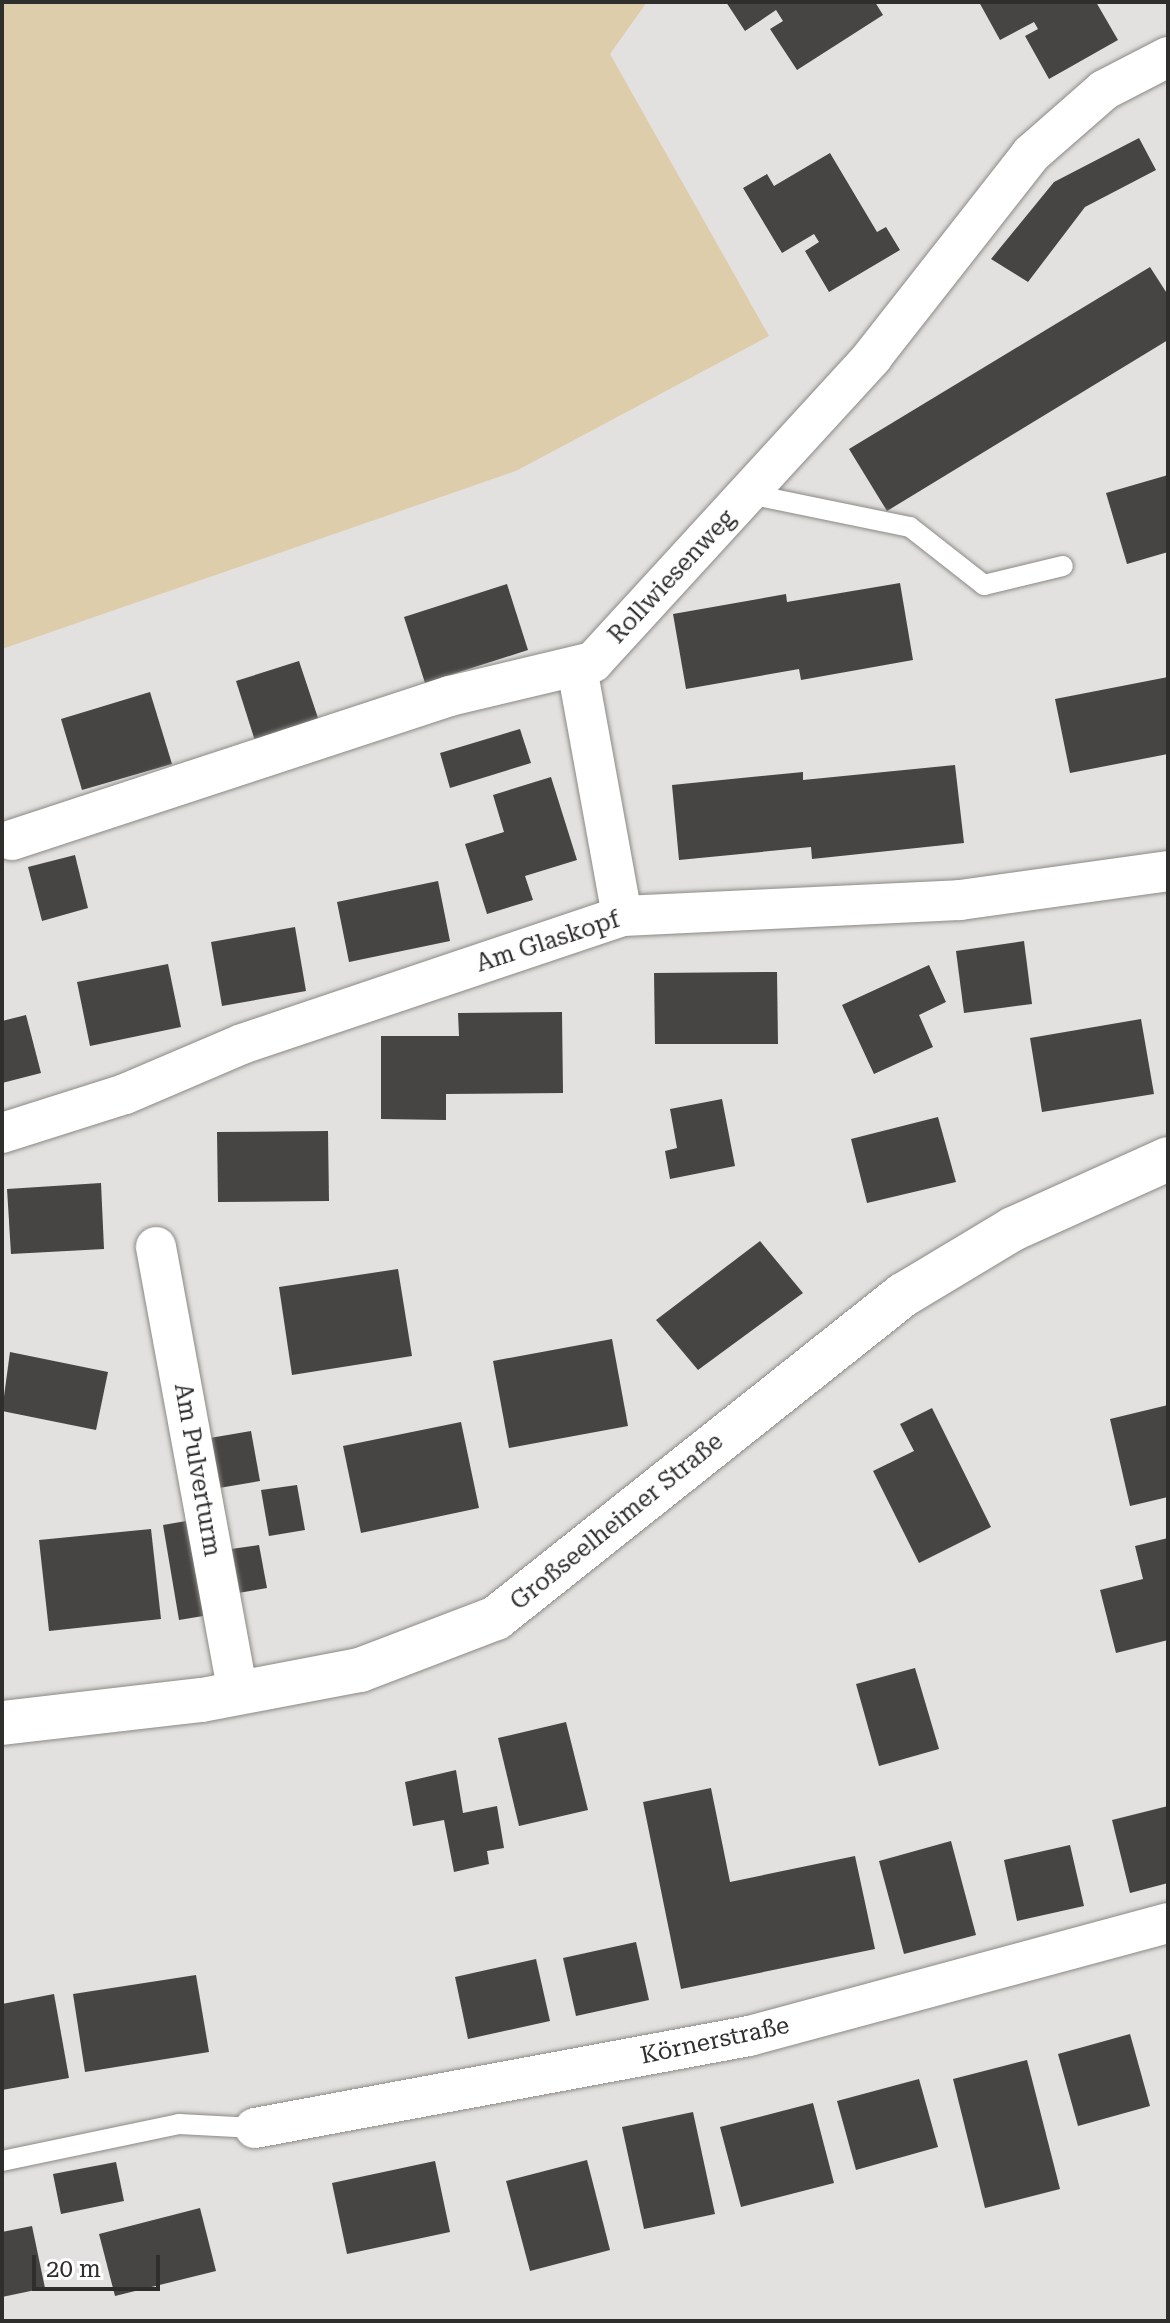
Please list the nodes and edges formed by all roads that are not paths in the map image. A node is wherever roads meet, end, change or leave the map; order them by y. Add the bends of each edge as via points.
1 (1168, 57) edge
2 (749, 494) junction
3 (1063, 566) dead end
4 (577, 668) junction
5 (12, 840) dead end
6 (1168, 871) edge
7 (622, 916) junction
8 (2, 1133) edge
9 (1168, 1159) edge
10 (156, 1247) dead end
11 (238, 1692) junction
12 (2, 1723) edge
13 (1168, 1923) edge
14 (255, 2128) joint
15 (2, 2161) edge

1 - 2 street, Rollwiesenweg via 1104,90 1031,154 872,357
2 - 3 lane via 910,527 984,585
2 - 4 street, Rollwiesenweg via 608,646
4 - 5 street, Rollwiesenweg via 513,678 450,696
4 - 7 street
6 - 7 street, Am Glaskopf via 960,900
7 - 8 street, Am Glaskopf via 242,1044 125,1094
9 - 11 main road, Großseelheimer Straße via 1013,1229 903,1295 496,1618 360,1670
10 - 11 street, Am Pulverturm
11 - 12 main road, Großseelheimer Straße
13 - 14 street, Körnerstraße via 749,2036
14 - 15 lane via 179,2124

